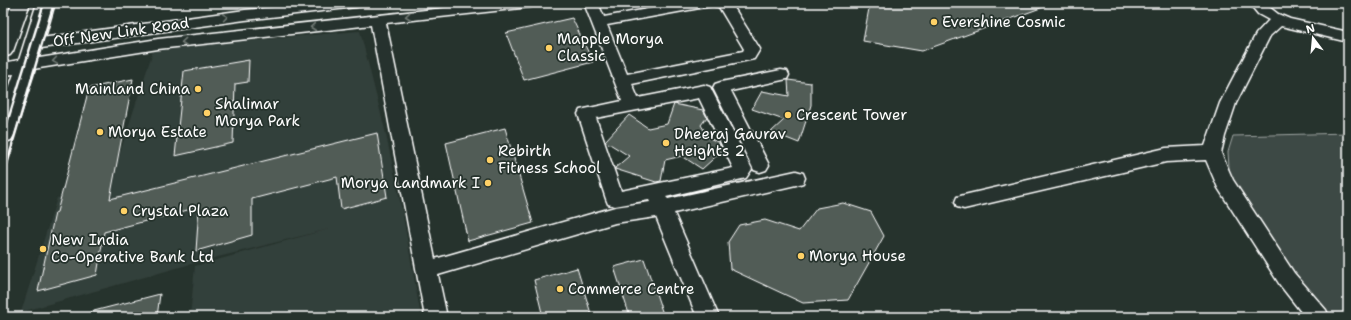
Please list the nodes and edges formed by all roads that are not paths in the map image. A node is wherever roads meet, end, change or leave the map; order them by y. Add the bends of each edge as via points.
1 (20, 3) edge
2 (46, 3) edge
3 (356, 3) edge
4 (530, 3) edge
5 (591, 3) edge
6 (705, 3) edge
7 (720, 3) edge
8 (1256, 3) edge
9 (331, 4) edge
10 (378, 20) junction
11 (1278, 20) junction
12 (599, 22) junction
13 (1348, 37) edge
14 (34, 44) junction
15 (3, 50) edge
16 (26, 65) junction
17 (3, 69) edge
18 (781, 76) dead end
19 (622, 80) junction
20 (721, 88) junction
21 (704, 91) junction
22 (632, 105) junction
23 (3, 135) edge
24 (1212, 153) junction
25 (760, 165) dead end
26 (796, 178) dead end
27 (659, 200) junction
28 (964, 202) dead end
29 (427, 270) junction
30 (436, 317) edge
31 (708, 317) edge
32 (1318, 317) edge

1 - 15 main road
2 - 14 main road
3 - 9 street, Off New Link Road
4 -> 10 street
5 - 12 street
6 - 12 street
7 - 19 street via 724,4 752,49 748,55
8 - 11 street
14 -> 9 street, Off New Link Road
10 -> 16 street via 158,44
10 - 29 street
11 - 13 street
11 - 24 street via 1264,34 1228,103
12 - 19 street
14 - 15 main road, Off New Link Road
14 - 16 main road
16 - 17 main road
16 - 23 main road
18 - 20 street
19 - 22 street
20 - 21 street
20 - 25 street
21 - 22 street
21 - 27 street via 743,169 740,173
22 - 27 street via 586,114 615,199
24 - 28 street via 1166,155
24 - 32 street via 1226,183 1287,279
26 - 27 street
27 - 29 street
27 - 31 street
29 - 30 street

